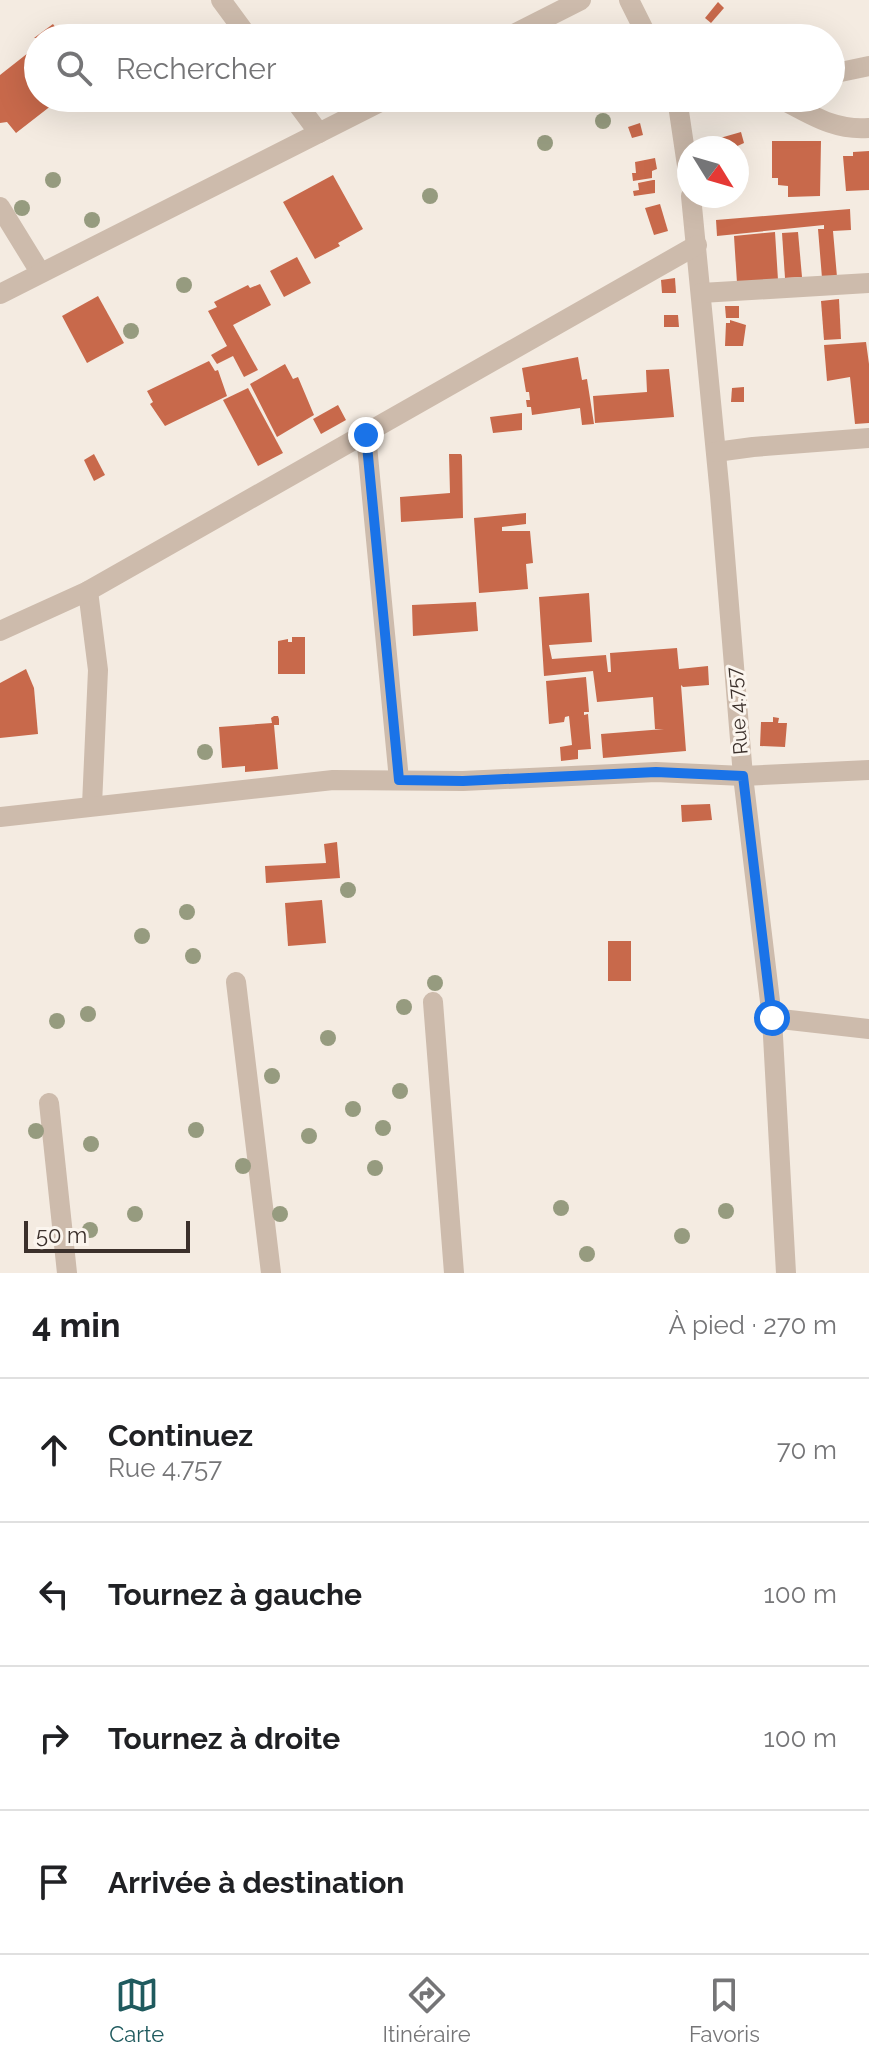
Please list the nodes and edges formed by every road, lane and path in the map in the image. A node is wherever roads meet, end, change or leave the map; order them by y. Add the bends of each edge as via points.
1 (221, 0) edge
2 (581, 0) edge
3 (629, 0) edge
4 (239, 24) edge
5 (534, 24) edge
6 (641, 24) edge
7 (869, 66) edge
8 (845, 71) edge
9 (303, 112) edge
10 (360, 112) edge
11 (680, 112) edge
12 (807, 112) edge
13 (869, 128) edge
14 (319, 133) junction
15 (683, 136) edge
16 (0, 207) edge
17 (692, 208) edge
18 (697, 245) junction
19 (40, 272) junction
20 (869, 283) edge
21 (701, 293) junction
22 (0, 294) edge
23 (366, 435) junction
24 (869, 438) edge
25 (716, 452) junction
26 (88, 591) junction
27 (0, 631) edge
28 (869, 770) edge
29 (743, 776) junction
30 (399, 780) junction
31 (92, 805) junction
32 (0, 817) edge
33 (236, 982) dead end
34 (433, 1002) dead end
35 (772, 1018) junction
36 (869, 1029) edge
37 (49, 1103) dead end
38 (67, 1273) edge
39 (271, 1273) edge
40 (454, 1273) edge
41 (786, 1273) edge

1 - 4 street
2 - 5 street
3 - 6 street
7 - 8 street
9 - 14 street
10 - 14 street
11 - 15 street
12 - 13 street via 849,129
14 - 19 street
16 - 19 street
17 - 18 street, Rue 4.757
18 - 21 street, Rue 4.757
18 - 23 street
19 - 22 street
20 - 21 street
21 - 25 street, Rue 4.757
23 - 26 street
23 - 30 street
24 - 25 street
25 - 29 street, Rue 4.757
26 - 27 street
26 - 31 street via 98,670
28 - 29 street
29 - 30 street via 656,772
29 - 35 street, Rue 4.757
30 - 31 street via 333,780
31 - 32 street
33 - 39 street
34 - 40 street
35 - 36 street
35 - 41 street, Rue 4.757
37 - 38 street

